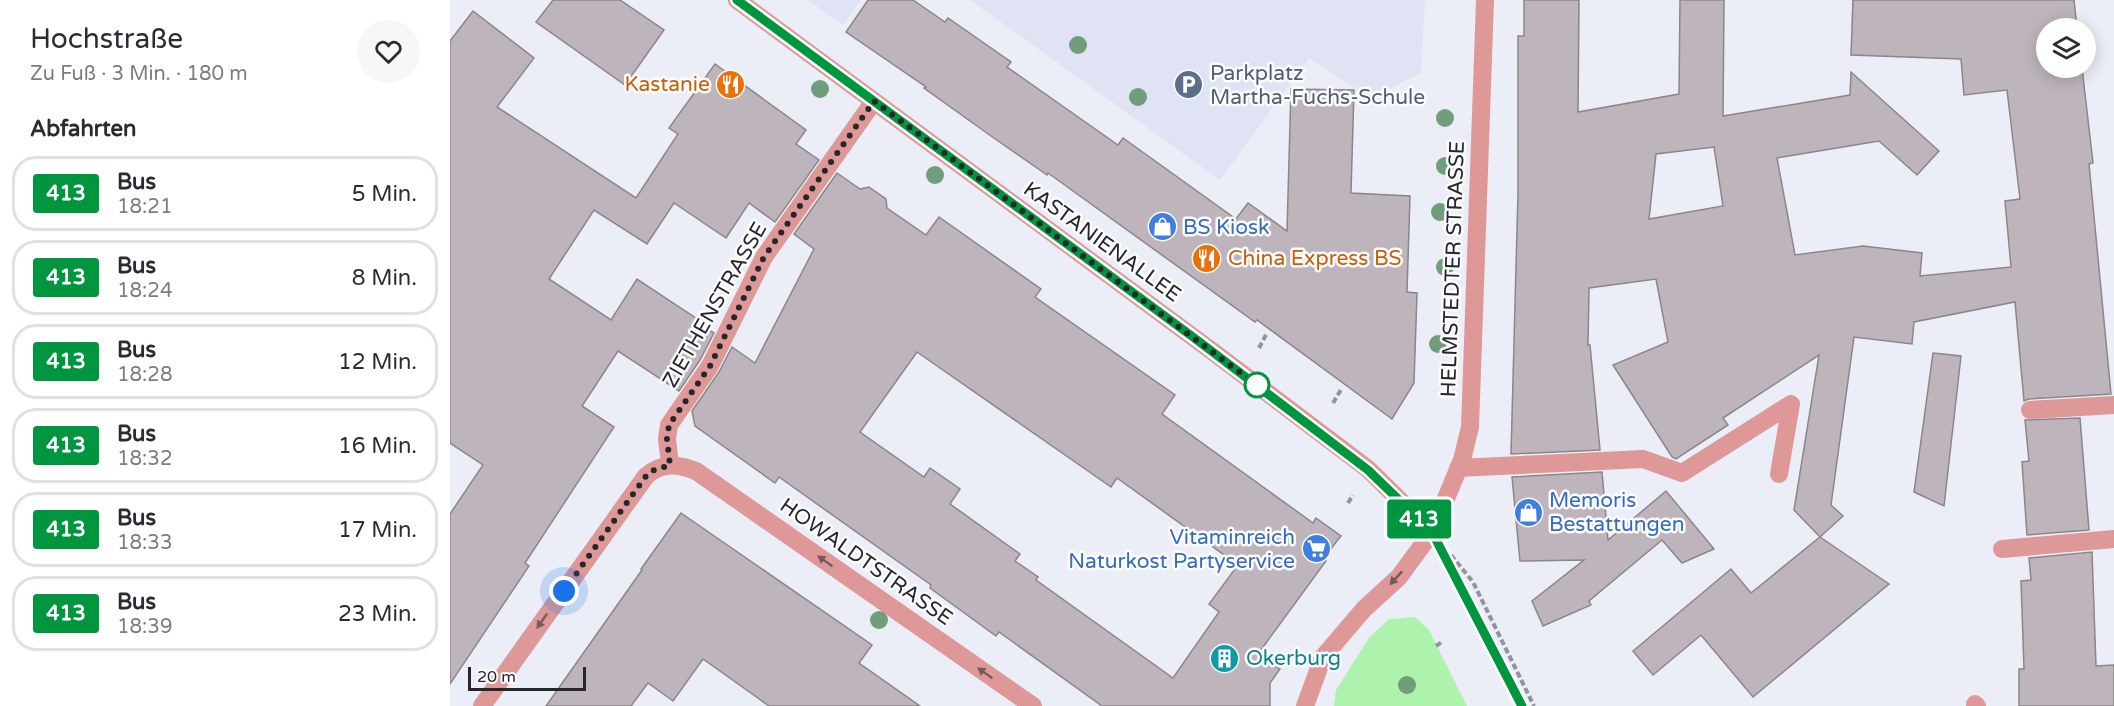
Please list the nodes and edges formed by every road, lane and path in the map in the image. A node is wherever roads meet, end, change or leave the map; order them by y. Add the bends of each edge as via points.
1 (737, 0) edge
2 (1485, 0) edge
3 (874, 101) junction
4 (1267, 333) dead end
5 (1259, 348) dead end
6 (1342, 388) dead end
7 (1333, 403) dead end
8 (2114, 405) edge
9 (2030, 410) dead end
10 (670, 465) junction
11 (1458, 468) junction
12 (1779, 474) dead end
13 (1353, 495) dead end
14 (1348, 503) dead end
15 (1432, 532) junction
16 (2114, 539) edge
17 (2002, 549) dead end
18 (1442, 642) dead end
19 (1436, 646) dead end
20 (482, 706) edge
21 (1032, 706) edge
22 (1305, 706) edge
23 (1534, 706) edge

1 - 3 street, KASTANIENALLEE
2 - 11 street, HELMSTEDTER STRASSE via 1470,427
3 - 10 street, ZIETHENSTRASSE via 764,257 710,366 669,425
3 - 15 street, KASTANIENALLEE via 1368,470
4 - 5 path
6 - 7 path
8 - 9 street
10 -> 20 street via 646,476
21 -> 10 street, HOWALDTSTRASSE via 696,471
11 - 12 street via 1643,459 1682,473 1791,404
11 - 15 street, HELMSTEDTER STRASSE
13 - 14 path
15 -> 22 street, HELMSTEDTER STRASSE via 1399,577 1364,609 1323,657
15 - 23 path via 1473,582
16 - 17 street
18 - 19 path

